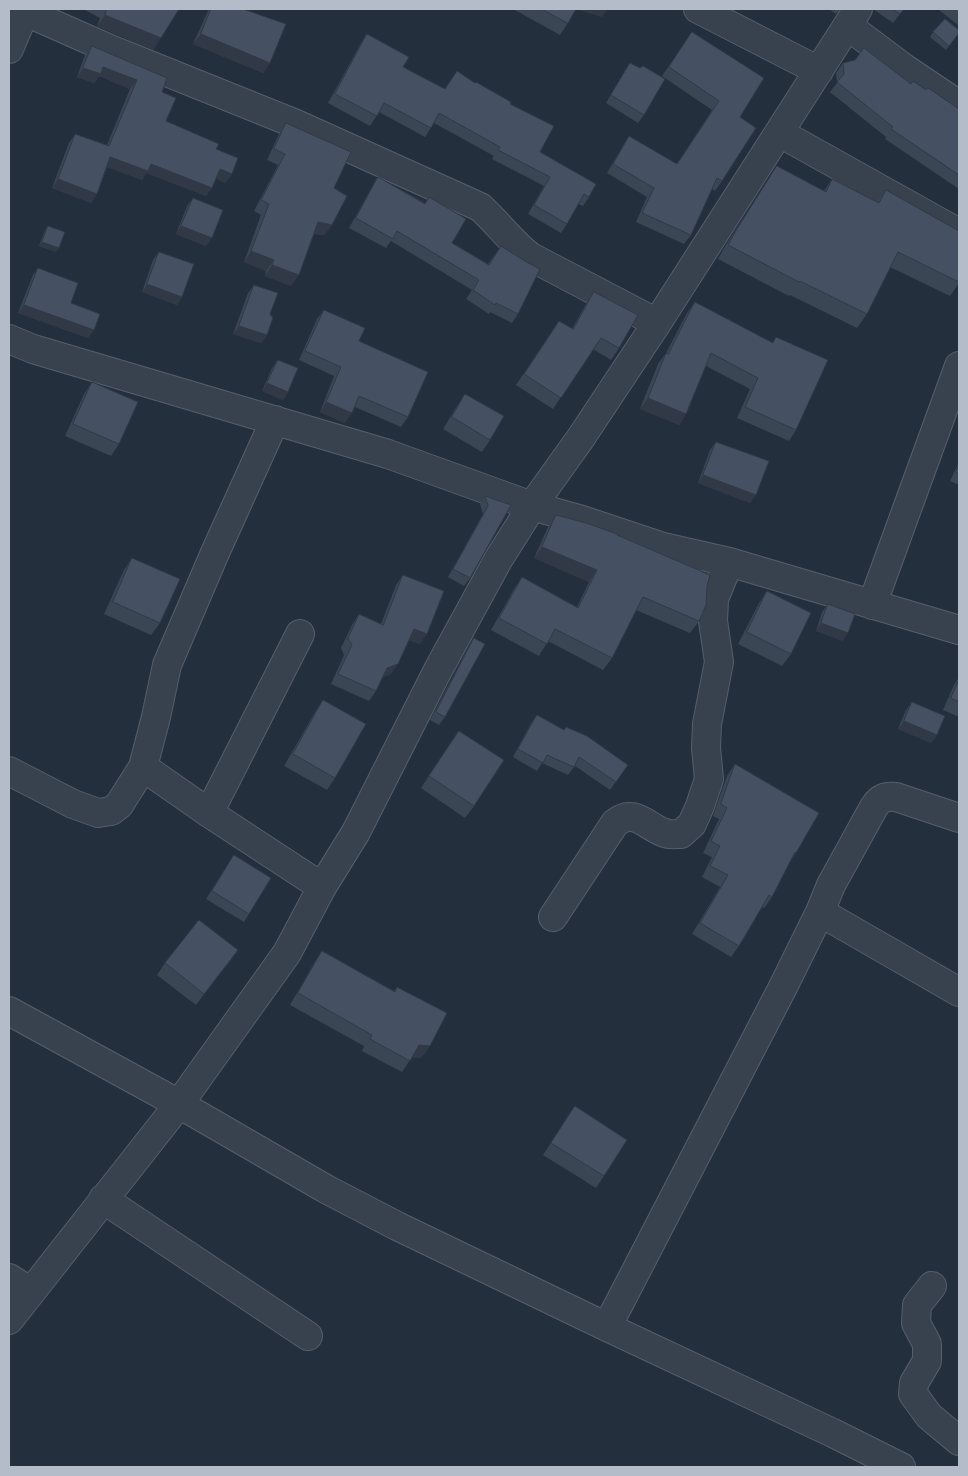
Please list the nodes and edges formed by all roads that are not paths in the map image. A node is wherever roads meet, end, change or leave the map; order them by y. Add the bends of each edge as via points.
1 (698, 9) edge
2 (23, 10) edge
3 (853, 17) edge
4 (9, 49) edge
5 (819, 71) junction
6 (959, 106) edge
7 (780, 133) junction
8 (959, 233) edge
9 (657, 323) junction
10 (9, 339) edge
11 (959, 366) edge
12 (275, 420) junction
13 (532, 506) junction
14 (729, 562) junction
15 (872, 605) junction
16 (959, 630) edge
17 (300, 634) dead end
18 (143, 767) junction
19 (9, 771) edge
20 (209, 813) junction
21 (959, 818) edge
22 (322, 888) junction
23 (820, 912) junction
24 (552, 917) dead end
25 (959, 992) edge
26 (9, 1011) edge
27 (179, 1104) junction
28 (103, 1199) junction
29 (20, 1285) edge
30 (932, 1286) dead end
31 (9, 1320) edge
32 (607, 1328) junction
33 (308, 1336) dead end
34 (959, 1442) edge
35 (901, 1467) edge

1 - 5 street
2 - 4 street
2 - 9 street via 112,50 296,124 480,207 531,257
3 - 5 street
3 - 6 street via 904,68
5 - 7 street
7 - 8 street
7 - 9 street
9 - 13 street
10 - 12 street
11 - 15 street
12 - 13 street via 388,454
12 - 18 street via 167,665
13 - 14 street via 663,547
13 - 22 street via 493,569 356,832
14 - 15 street
14 - 24 street via 714,599 713,621 719,662 707,724 709,779 692,824 681,834 667,834 633,816 622,818
15 - 16 street
17 - 20 street
18 - 19 street via 119,805 98,813 73,804
18 - 20 street
20 - 22 street
21 - 23 street via 896,797 879,800 831,885
22 - 27 street via 287,952
23 - 25 street
23 - 32 street
26 - 27 street
27 - 28 street
27 - 32 street via 326,1189
28 - 29 street
28 - 33 street
29 - 31 street
30 - 34 street via 917,1306 916,1323 927,1344 927,1361 914,1383 913,1394 929,1416
32 - 35 street

